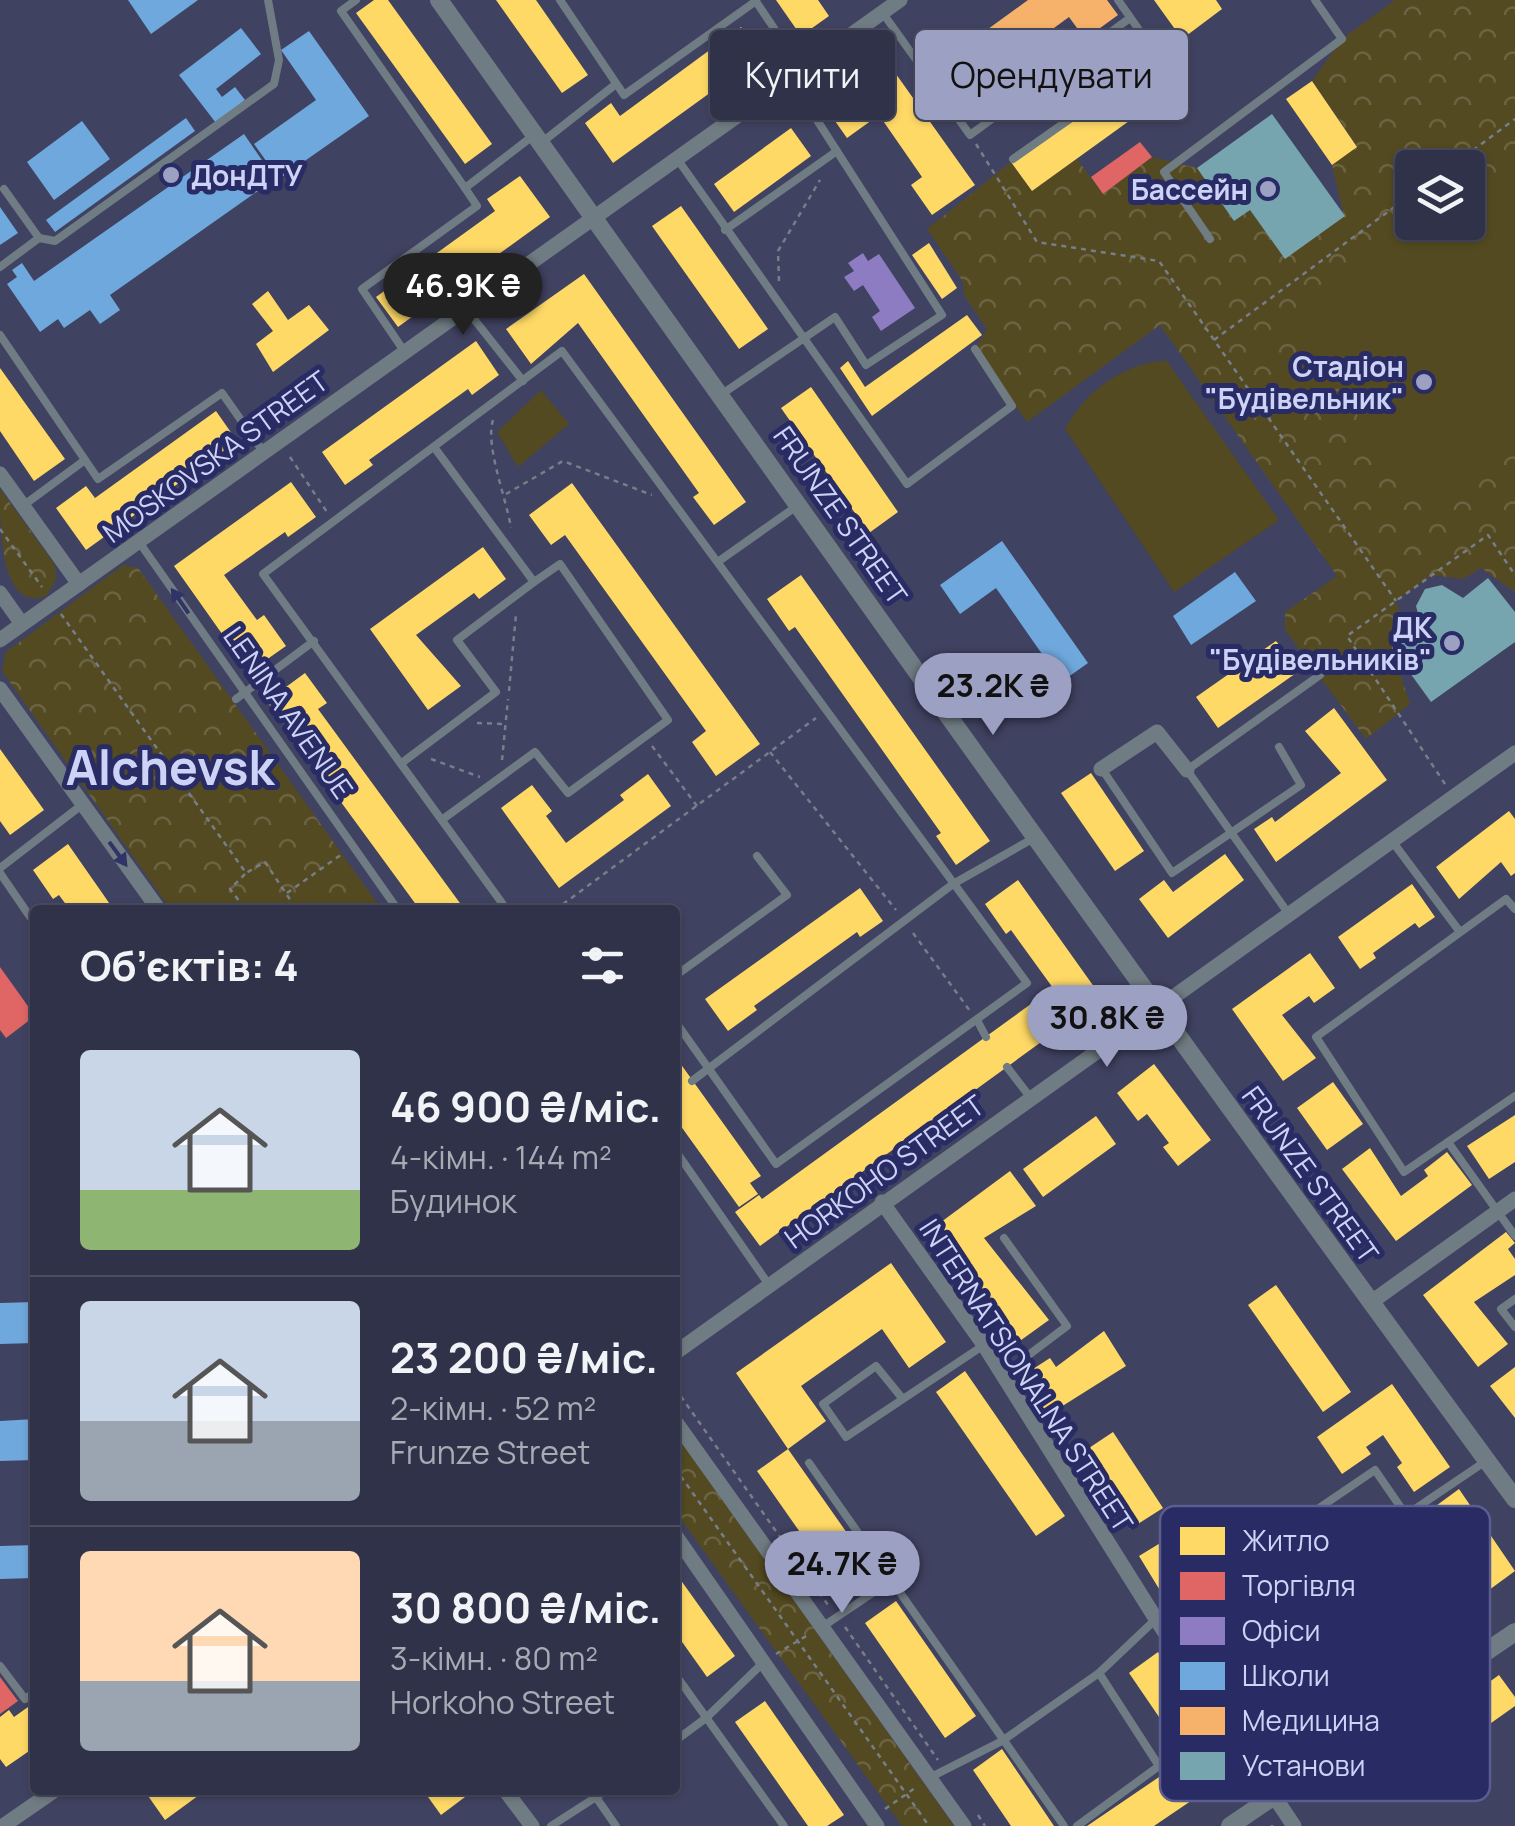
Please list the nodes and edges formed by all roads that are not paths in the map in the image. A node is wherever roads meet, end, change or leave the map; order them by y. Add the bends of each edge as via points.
1 (268, 0) edge
2 (356, 0) edge
3 (439, 0) edge
4 (560, 0) edge
5 (900, 0) edge
6 (1118, 0) edge
7 (1314, 0) edge
8 (756, 1) edge
9 (882, 12) junction
10 (1130, 18) junction
11 (772, 30) edge
12 (857, 30) edge
13 (616, 84) junction
14 (732, 120) edge
15 (820, 120) edge
16 (537, 139) junction
17 (837, 151) junction
18 (1012, 158) dead end
19 (677, 159) junction
20 (465, 188) junction
21 (4, 189) dead end
22 (594, 218) junction
23 (725, 230) junction
24 (38, 238) junction
25 (1210, 240) dead end
26 (0, 267) edge
27 (466, 309) junction
28 (0, 336) edge
29 (803, 339) junction
30 (974, 349) dead end
31 (404, 350) junction
32 (522, 380) junction
33 (722, 394) junction
34 (434, 447) junction
35 (262, 450) junction
36 (85, 460) junction
37 (0, 474) edge
38 (801, 504) junction
39 (23, 506) junction
40 (139, 542) junction
41 (719, 561) junction
42 (534, 582) junction
43 (79, 584) junction
44 (0, 593) edge
45 (22, 624) junction
46 (0, 640) edge
47 (314, 642) junction
48 (1320, 674) dead end
49 (0, 689) edge
50 (240, 696) junction
51 (1278, 746) dead end
52 (1515, 754) edge
53 (402, 762) junction
54 (1102, 768) joint
55 (1187, 770) junction
56 (83, 804) junction
57 (443, 820) junction
58 (1230, 832) junction
59 (1034, 838) junction
60 (1392, 841) junction
61 (756, 856) dead end
62 (0, 870) edge
63 (953, 884) junction
64 (155, 905) edge
65 (394, 905) edge
66 (502, 905) edge
67 (1515, 909) edge
68 (1288, 914) junction
69 (30, 916) edge
70 (1460, 932) junction
71 (680, 972) edge
72 (1157, 1008) junction
73 (977, 1020) junction
74 (680, 1028) edge
75 (986, 1037) dead end
76 (1007, 1067) dead end
77 (708, 1068) junction
78 (692, 1080) dead end
79 (1515, 1096) edge
80 (1030, 1097) junction
81 (1448, 1142) junction
82 (680, 1157) edge
83 (1515, 1198) edge
84 (882, 1202) junction
85 (1497, 1212) junction
86 (1515, 1236) edge
87 (1004, 1238) dead end
88 (769, 1285) junction
89 (1515, 1299) edge
90 (1370, 1303) junction
91 (1515, 1327) edge
92 (984, 1345) junction
93 (680, 1349) edge
94 (1002, 1374) junction
95 (902, 1398) junction
96 (680, 1428) edge
97 (1486, 1460) junction
98 (809, 1463) dead end
99 (1515, 1499) edge
100 (1322, 1506) edge
101 (1399, 1506) edge
102 (1420, 1506) edge
103 (680, 1542) edge
104 (889, 1582) junction
105 (1160, 1616) edge
106 (1156, 1619) junction
107 (1160, 1625) edge
108 (822, 1627) junction
109 (1515, 1632) edge
110 (1490, 1649) edge
111 (764, 1662) junction
112 (0, 1666) edge
113 (1099, 1673) junction
114 (680, 1681) edge
115 (30, 1696) edge
116 (706, 1718) junction
117 (680, 1737) edge
118 (1002, 1741) junction
119 (930, 1778) junction
120 (48, 1795) edge
121 (509, 1795) edge
122 (592, 1795) edge
123 (594, 1795) edge
124 (1268, 1801) edge
125 (1274, 1801) edge
126 (871, 1824) edge
127 (3, 1826) edge
128 (532, 1826) edge
129 (552, 1826) edge
130 (616, 1826) edge
131 (784, 1826) edge
132 (964, 1826) edge
133 (1064, 1826) edge
134 (1076, 1826) edge
135 (1230, 1826) edge
136 (1294, 1826) edge

1 - 24 lane via 279,60 274,84 55,241
2 - 20 lane via 341,12
3 - 16 street, FRUNZE STREET
4 - 13 lane
5 - 9 street, MOSKOVSKA STREET
6 - 10 lane
7 - 25 lane via 1342,39 1164,172
8 - 11 lane
8 - 13 lane via 624,96
9 - 10 lane via 970,135
9 - 12 street, MOSKOVSKA STREET
10 - 18 lane via 1158,57
13 - 16 lane
14 - 19 street, MOSKOVSKA STREET
15 - 17 lane
16 - 20 lane
16 - 22 street, FRUNZE STREET
17 - 23 lane
17 - 29 lane via 942,315 866,365 835,316
19 - 22 street, MOSKOVSKA STREET
19 - 23 lane
20 - 31 lane via 477,206 362,289
21 - 24 lane
22 - 27 street, MOSKOVSKA STREET
22 - 33 street, FRUNZE STREET
23 - 29 lane
24 - 26 lane
27 - 31 street, MOSKOVSKA STREET
27 - 32 lane
28 - 36 lane
29 - 30 lane via 907,484 1012,406
29 - 33 lane
31 - 35 street, MOSKOVSKA STREET
32 - 34 lane
32 - 41 lane via 562,351
33 - 38 street, FRUNZE STREET
34 - 42 lane
34 - 47 lane via 263,574
35 - 36 lane via 222,393 98,479
35 - 40 street, MOSKOVSKA STREET
36 - 39 lane
37 - 39 street
38 - 41 lane
38 - 59 street, FRUNZE STREET
39 - 43 street
40 - 43 street, MOSKOVSKA STREET
50 -> 40 lane, LENINA AVENUE
41 - 63 lane
42 - 53 lane via 457,640 496,692
42 - 57 lane via 560,564 668,720 568,793 535,752
43 - 45 street, MOSKOVSKA STREET
44 - 45 street
45 - 46 street, MOSKOVSKA STREET
47 - 50 lane
47 - 53 lane
48 - 55 lane
49 - 56 street
50 - 65 lane, LENINA AVENUE
51 - 58 lane via 1301,785
52 - 60 street, HORKOHO STREET
53 - 57 lane
54 - 55 street via 1157,732
54 - 58 lane via 1172,873
55 - 58 lane
56 - 62 lane
56 -> 64 street
57 - 66 lane
58 - 68 lane
59 - 63 lane
59 - 72 street, FRUNZE STREET
60 - 68 street, HORKOHO STREET
60 - 70 lane
61 - 71 lane via 786,895
62 - 69 lane
63 - 73 lane via 1027,983
63 - 77 lane
67 - 70 lane via 1506,899
68 - 72 street, HORKOHO STREET
70 - 81 lane via 1316,1036 1404,1172
72 - 80 street, HORKOHO STREET
72 - 90 street, FRUNZE STREET
73 - 75 lane
73 - 77 lane via 776,1164
74 - 77 lane
76 - 80 lane
77 - 78 lane
79 - 81 lane
80 - 84 street, HORKOHO STREET
81 - 85 lane
82 - 88 lane
83 - 85 street
84 - 88 street, HORKOHO STREET
84 - 92 street, INTERNATSIONALNA STREET
85 - 86 lane
85 - 90 street
87 - 94 lane via 1067,1326
88 - 93 street, HORKOHO STREET
89 - 91 lane via 1501,1309
90 - 97 street, FRUNZE STREET
92 - 94 street, INTERNATSIONALNA STREET
92 - 95 lane
94 - 106 street, INTERNATSIONALNA STREET
95 - 95 lane via 846,1437 822,1404 876,1366
96 - 108 street
97 - 99 street, FRUNZE STREET
97 - 102 lane
98 - 104 lane
100 - 101 lane via 1374,1470
103 - 111 street
104 - 108 lane
104 - 118 lane
105 - 106 lane
106 - 107 street, INTERNATSIONALNA STREET
106 - 113 lane
108 - 119 street
109 - 110 street
111 - 116 lane
111 - 126 street
112 - 115 lane via 25,1699
113 - 118 lane
113 - 134 lane via 1159,1766
114 - 116 lane
116 - 117 lane
116 - 131 lane
118 - 119 lane
118 - 133 lane
119 - 132 street
120 - 127 street
121 - 128 street
122 - 129 lane
123 - 130 lane
124 - 135 street
125 - 136 street, INTERNATSIONALNA STREET

